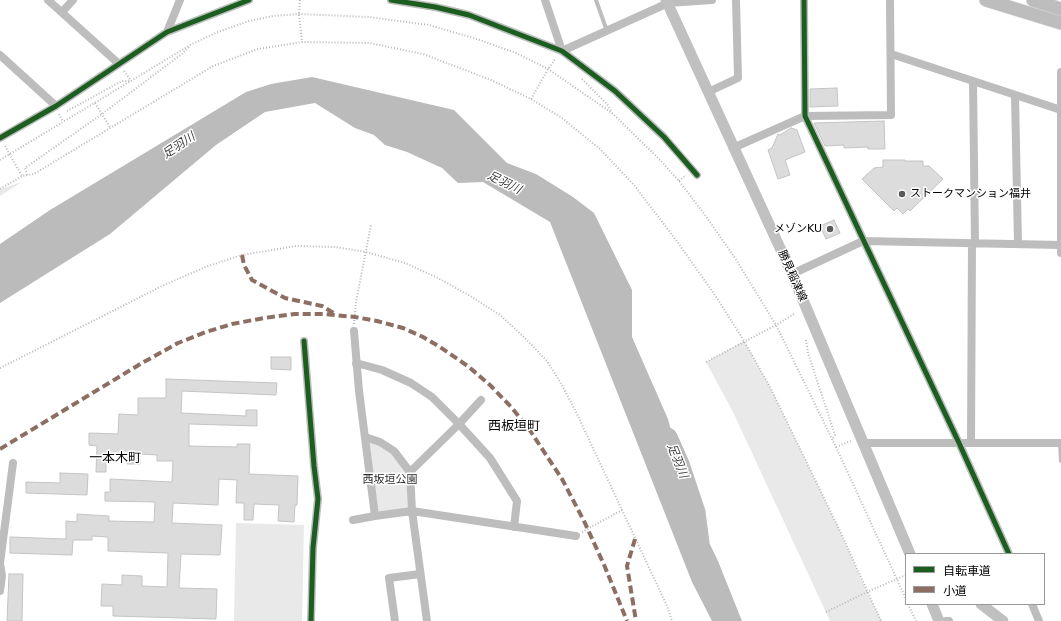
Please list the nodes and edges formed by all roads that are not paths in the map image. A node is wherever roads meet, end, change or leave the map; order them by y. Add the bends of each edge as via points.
1 (48, 0) edge
2 (73, 0) edge
3 (180, 0) edge
4 (249, 0) edge
5 (391, 0) edge
6 (545, 0) edge
7 (596, 0) edge
8 (712, 0) edge
9 (736, 0) edge
10 (804, 0) edge
11 (890, 0) edge
12 (986, 0) edge
13 (1033, 0) edge
14 (1061, 0) edge
15 (667, 2) edge
16 (428, 3) edge
17 (1061, 9) edge
18 (62, 12) junction
19 (1061, 23) edge
20 (607, 31) junction
21 (167, 32) junction
22 (562, 51) junction
23 (891, 54) junction
24 (0, 55) edge
25 (120, 64) junction
26 (1061, 72) edge
27 (973, 81) junction
28 (708, 92) junction
29 (1015, 95) junction
30 (56, 106) junction
31 (1061, 110) edge
32 (805, 116) junction
33 (0, 138) edge
34 (733, 148) junction
35 (697, 175) dead end
36 (863, 241) junction
37 (974, 243) junction
38 (1018, 244) junction
39 (1061, 245) edge
40 (1061, 253) edge
41 (792, 274) junction
42 (354, 331) dead end
43 (304, 341) dead end
44 (356, 363) junction
45 (481, 400) dead end
46 (459, 424) junction
47 (365, 438) junction
48 (864, 443) junction
49 (958, 443) junction
50 (971, 443) junction
51 (1060, 443) edge
52 (1061, 460) edge
53 (13, 463) dead end
54 (410, 472) junction
55 (412, 511) junction
56 (374, 516) junction
57 (353, 520) dead end
58 (514, 527) junction
59 (576, 536) road end
60 (910, 553) edge
61 (1009, 553) edge
62 (420, 574) junction
63 (0, 591) edge
64 (932, 605) edge
65 (981, 605) edge
66 (1032, 605) edge
67 (311, 621) edge
68 (395, 621) edge
69 (427, 621) edge
70 (939, 621) edge
71 (1003, 621) edge
72 (1039, 621) edge

1 - 18 street
2 - 18 street
3 - 21 street
4 - 21 street
5 - 16 street
6 - 22 street
7 - 20 lane
8 - 15 street
9 - 28 street via 738,78
10 - 32 street
11 - 23 street
12 - 19 main road
13 - 17 main road
14 - 17 street
15 - 20 street
15 - 28 main road, 勝見稲津線
16 - 22 street via 469,15
18 - 25 street
20 - 22 street
21 - 25 street
22 - 35 street via 615,91 664,137
23 - 27 street
23 - 32 street via 891,115
24 - 30 street
25 - 30 street
26 - 31 street
27 - 29 street
27 - 37 street
28 - 34 main road, 勝見稲津線
29 - 31 street
29 - 38 street
30 - 33 street
31 - 39 street
32 - 34 street
32 - 36 street
34 - 41 main road, 勝見稲津線
36 - 37 street
36 - 41 street
36 - 49 street
37 - 38 street
37 - 50 street
38 - 39 street
39 - 40 street
41 - 48 main road, 勝見稲津線
42 - 44 street
43 - 67 street via 318,499 313,548
44 - 46 street via 382,370 411,383 432,397
44 - 47 street
45 - 46 street
46 - 54 street
46 - 58 street via 490,458 517,501
47 - 54 street via 380,442 394,451
47 - 56 street
48 - 49 street
48 - 60 main road, 勝見稲津線
49 - 50 street
49 - 61 street
50 - 51 street
51 - 52 lane
53 - 63 street via 0,563
54 - 55 street
55 - 56 street
55 - 58 street
55 - 62 street
56 - 57 street
58 - 59 street
62 - 68 street via 389,578
62 - 69 street
64 - 70 main road
65 - 71 main road
66 - 72 street

